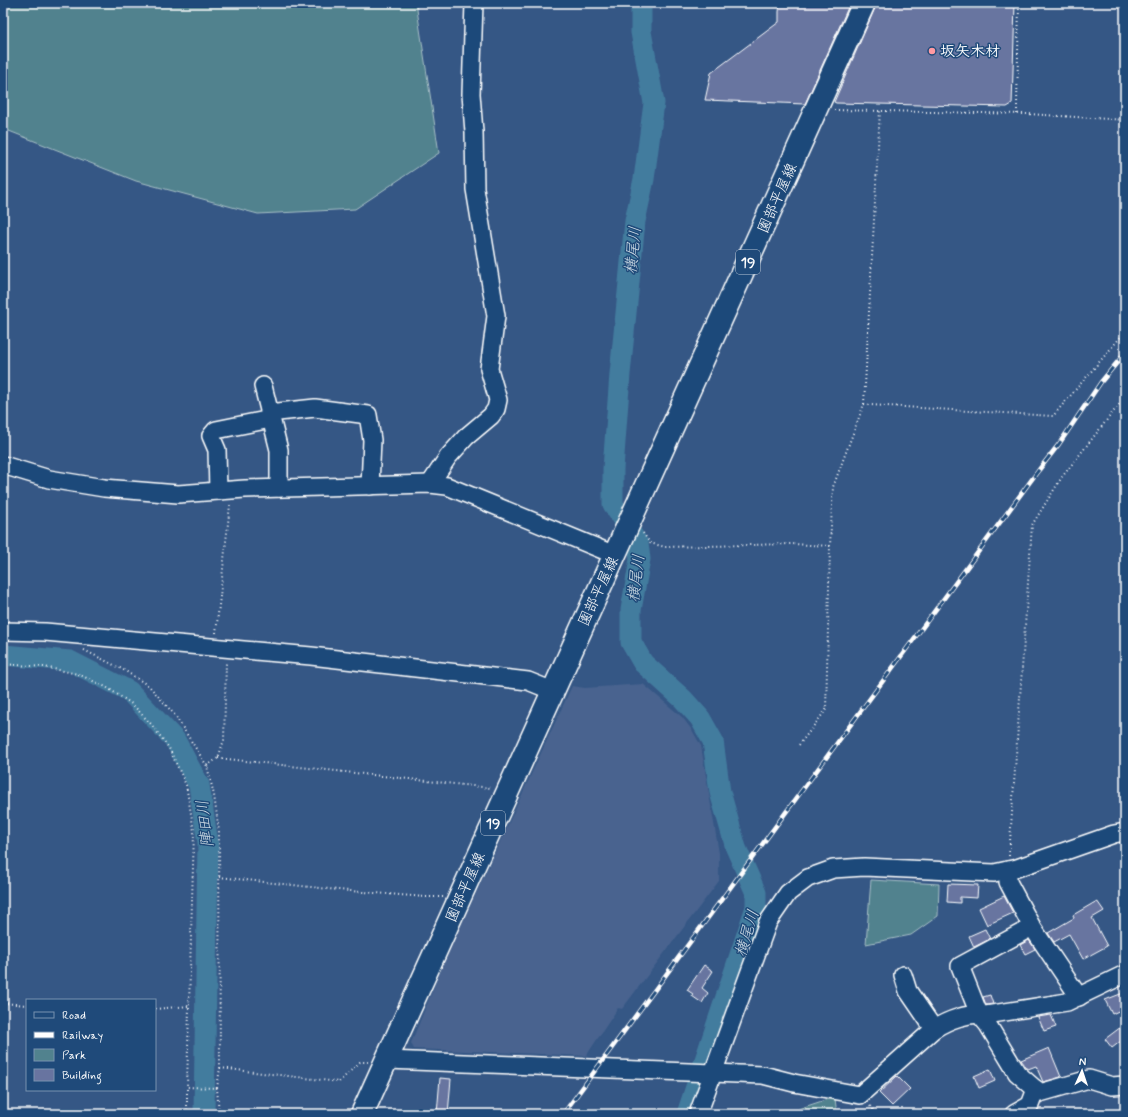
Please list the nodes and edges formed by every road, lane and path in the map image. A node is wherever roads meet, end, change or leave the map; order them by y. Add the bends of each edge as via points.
1 (474, 3) edge
2 (864, 3) edge
3 (1019, 3) edge
4 (816, 110) junction
5 (880, 110) junction
6 (1018, 114) junction
7 (1125, 120) edge
8 (1125, 332) edge
9 (262, 386) dead end
10 (1125, 397) edge
11 (864, 404) junction
12 (270, 416) junction
13 (3, 465) edge
14 (430, 484) junction
15 (370, 486) junction
16 (279, 488) junction
17 (225, 491) junction
18 (630, 522) junction
19 (830, 546) junction
20 (615, 555) junction
21 (3, 631) edge
22 (221, 647) junction
23 (83, 650) dead end
24 (3, 664) edge
25 (553, 691) junction
26 (799, 745) dead end
27 (218, 758) junction
28 (207, 766) junction
29 (508, 790) junction
30 (1125, 832) edge
31 (1008, 870) junction
32 (219, 877) junction
33 (460, 898) junction
34 (1032, 927) junction
35 (1125, 974) edge
36 (903, 975) dead end
37 (1079, 997) junction
38 (3, 1004) edge
39 (26, 1005) edge
40 (190, 1006) junction
41 (156, 1010) edge
42 (979, 1014) junction
43 (934, 1029) junction
44 (387, 1060) junction
45 (220, 1068) junction
46 (711, 1073) junction
47 (1125, 1085) edge
48 (187, 1087) junction
49 (216, 1088) junction
50 (1036, 1089) junction
51 (187, 1114) edge
52 (219, 1114) edge
53 (362, 1114) edge
54 (698, 1114) edge
55 (1014, 1114) edge

1 - 14 street via 471,94 475,189 496,316 489,370 498,400 491,416 448,457
2 - 4 main road, 園部平屋線 / 19
3 - 6 path
4 - 5 path
4 - 18 main road, 園部平屋線 / 19
5 - 6 path
5 - 11 path
6 - 7 path
8 - 11 path via 1053,416
9 - 12 street
10 - 31 path via 1062,477 1032,525
11 - 19 path via 833,487
12 - 15 street via 315,408 368,415 372,440
12 - 16 street via 279,450
12 - 17 street via 216,430 211,436 217,450
13 - 17 street via 49,479 104,488 178,494
14 - 15 street
14 - 20 street via 447,486
15 - 16 street
16 - 17 street
17 - 22 path
18 - 19 path via 638,526 650,543 665,547 792,544
18 - 20 main road, 園部平屋線 / 19
19 - 26 path via 826,710
20 - 25 main road, 園部平屋線 / 19
21 - 22 street via 44,632
22 - 25 street via 528,680
22 - 27 path via 224,740
23 - 28 path via 149,686 174,714
24 - 40 path via 44,667 78,674 106,687 132,704 169,748 186,785 194,831
25 - 29 main road, 園部平屋線 / 19
27 - 28 path
27 - 29 path
28 - 32 path via 214,795 218,831
29 - 33 main road, 園部平屋線 / 19
30 - 31 street
31 - 34 street via 1008,882
31 - 46 street via 994,873 864,867 833,869 808,878 788,893 768,922
32 - 33 path via 425,897
32 - 45 path
33 - 44 main road, 園部平屋線 / 19
34 - 37 street
34 - 42 street via 960,966
35 - 37 street
36 - 43 street via 908,991
37 - 42 street via 1067,1002 986,1016
38 - 39 path
40 - 41 path
40 - 48 path
42 - 43 street via 946,1021
42 - 50 street via 1017,1073
43 - 46 street via 860,1095 763,1075
44 - 45 path via 360,1062 339,1082
44 - 46 street
44 - 53 main road, 園部平屋線 / 19
45 - 49 path
46 - 54 street
47 - 50 street via 1112,1086 1089,1079 1040,1093
48 - 49 path
48 - 51 path
49 - 52 path
50 - 55 street via 1030,1105

